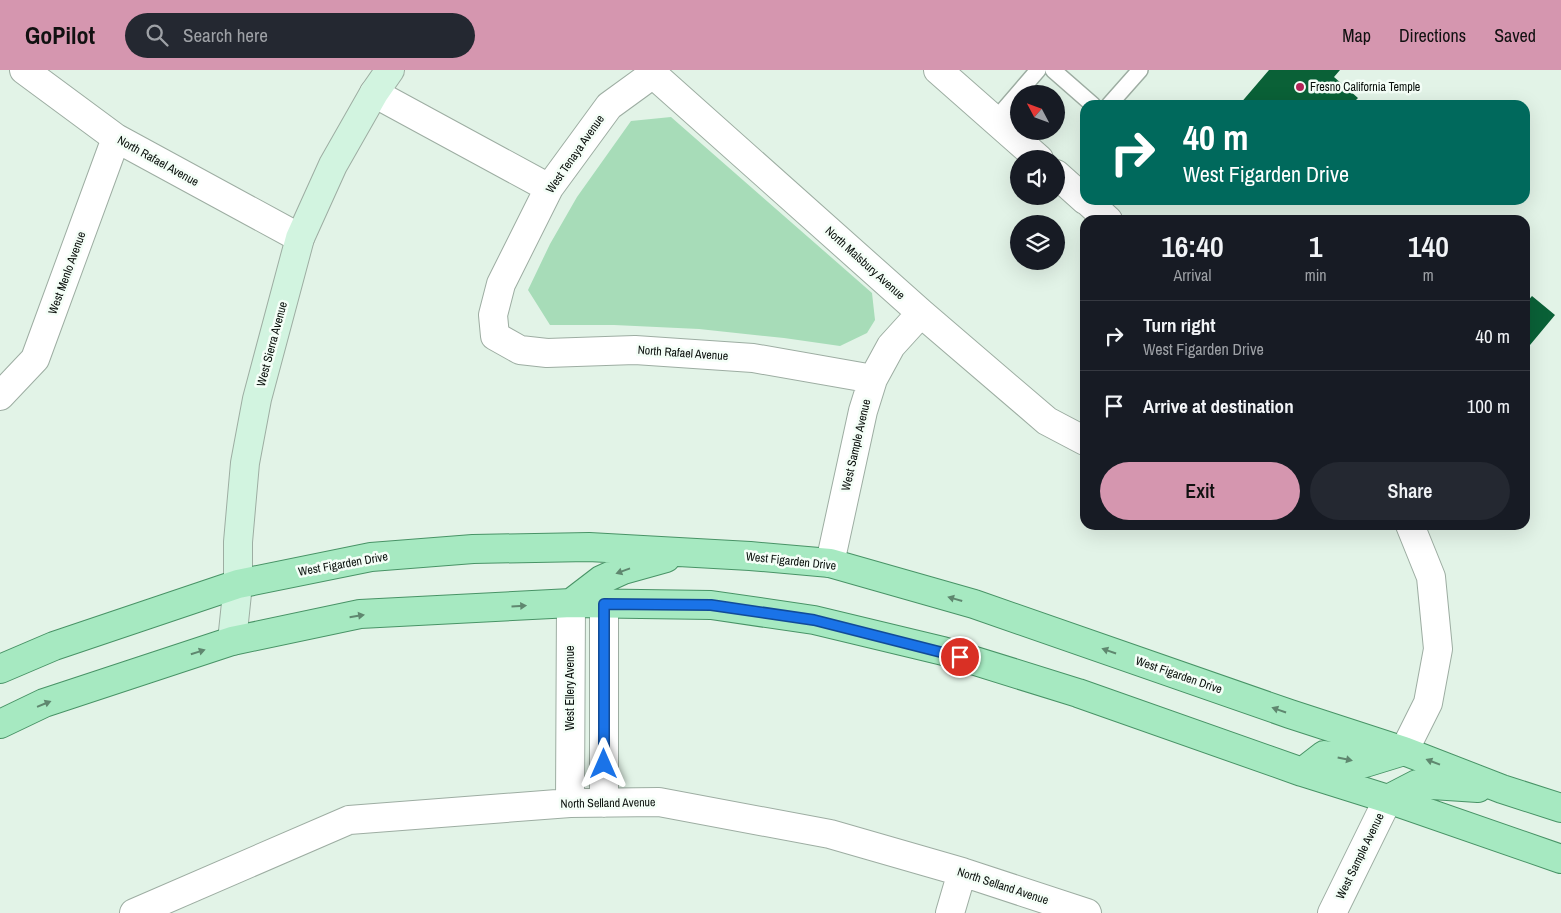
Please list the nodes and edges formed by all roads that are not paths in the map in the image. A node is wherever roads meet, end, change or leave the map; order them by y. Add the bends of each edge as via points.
1 (24, 70) edge
2 (390, 70) edge
3 (938, 70) edge
4 (1038, 70) edge
5 (1052, 70) edge
6 (1140, 70) edge
7 (653, 74) joint
8 (374, 93) junction
9 (1087, 100) edge
10 (1113, 100) edge
11 (995, 120) junction
12 (116, 138) junction
13 (1029, 150) edge
14 (1065, 182) edge
15 (549, 188) junction
16 (1080, 196) edge
17 (1091, 205) edge
18 (1102, 215) edge
19 (300, 238) junction
20 (921, 313) junction
21 (495, 336) joint
22 (874, 379) junction
23 (0, 396) edge
24 (1080, 438) edge
25 (1412, 530) edge
26 (687, 552) junction
27 (830, 563) junction
28 (238, 584) junction
29 (571, 603) junction
30 (604, 604) junction
31 (232, 641) junction
32 (0, 669) edge
33 (0, 724) edge
34 (1404, 751) junction
35 (1302, 772) junction
36 (1502, 789) junction
37 (1388, 799) junction
38 (570, 803) junction
39 (604, 803) junction
40 (1561, 808) edge
41 (1561, 859) edge
42 (962, 872) junction
43 (134, 913) edge
44 (950, 913) edge
45 (1087, 913) edge
46 (1332, 913) edge

1 - 12 street, North Rafael Avenue
2 - 8 street, West Sierra Avenue
3 - 11 street
4 - 11 lane
5 - 9 lane
6 - 10 lane
7 - 15 street, West Tenaya Avenue via 609,106
7 - 20 street, North Malsbury Avenue
8 - 15 street
8 - 19 street, West Sierra Avenue via 333,165
11 - 13 street
12 - 19 street, North Rafael Avenue
12 - 23 street, West Menlo Avenue via 35,359
14 - 16 street
15 - 21 street, West Tenaya Avenue via 501,284 493,315
17 - 18 street
19 - 28 street, West Sierra Avenue via 257,399 245,463
20 - 22 street, West Sample Avenue via 891,346
20 - 24 street, North Malsbury Avenue via 1047,421
21 - 22 street, North Rafael Avenue via 520,350 546,353 635,350 753,358
22 - 27 street, West Sample Avenue via 863,411
25 - 34 street via 1431,577 1438,649 1428,703
26 - 27 main road, West Figarden Drive
26 - 28 main road, West Figarden Drive via 588,547 473,549 371,557
26 -> 29 main road via 609,576
34 -> 27 main road, West Figarden Drive via 974,604
28 - 31 street, West Sierra Avenue
28 - 32 main road, West Figarden Drive via 54,646
29 - 30 main road
31 -> 29 main road via 360,614
29 - 38 street, West Ellery Avenue
30 - 35 main road via 711,605 814,620 943,651 1078,693
30 - 39 street
33 -> 31 main road via 44,703
35 -> 34 main road via 1324,755 1365,763
36 -> 34 main road, West Figarden Drive
35 - 37 main road
36 - 37 main road via 1417,784
36 - 40 main road, West Figarden Drive
37 - 41 main road
37 - 46 street, West Sample Avenue
38 - 39 street, North Selland Avenue
38 - 43 street, North Selland Avenue via 349,820
39 - 42 street, North Selland Avenue via 659,802 830,834
42 - 44 street
42 - 45 street, North Selland Avenue

